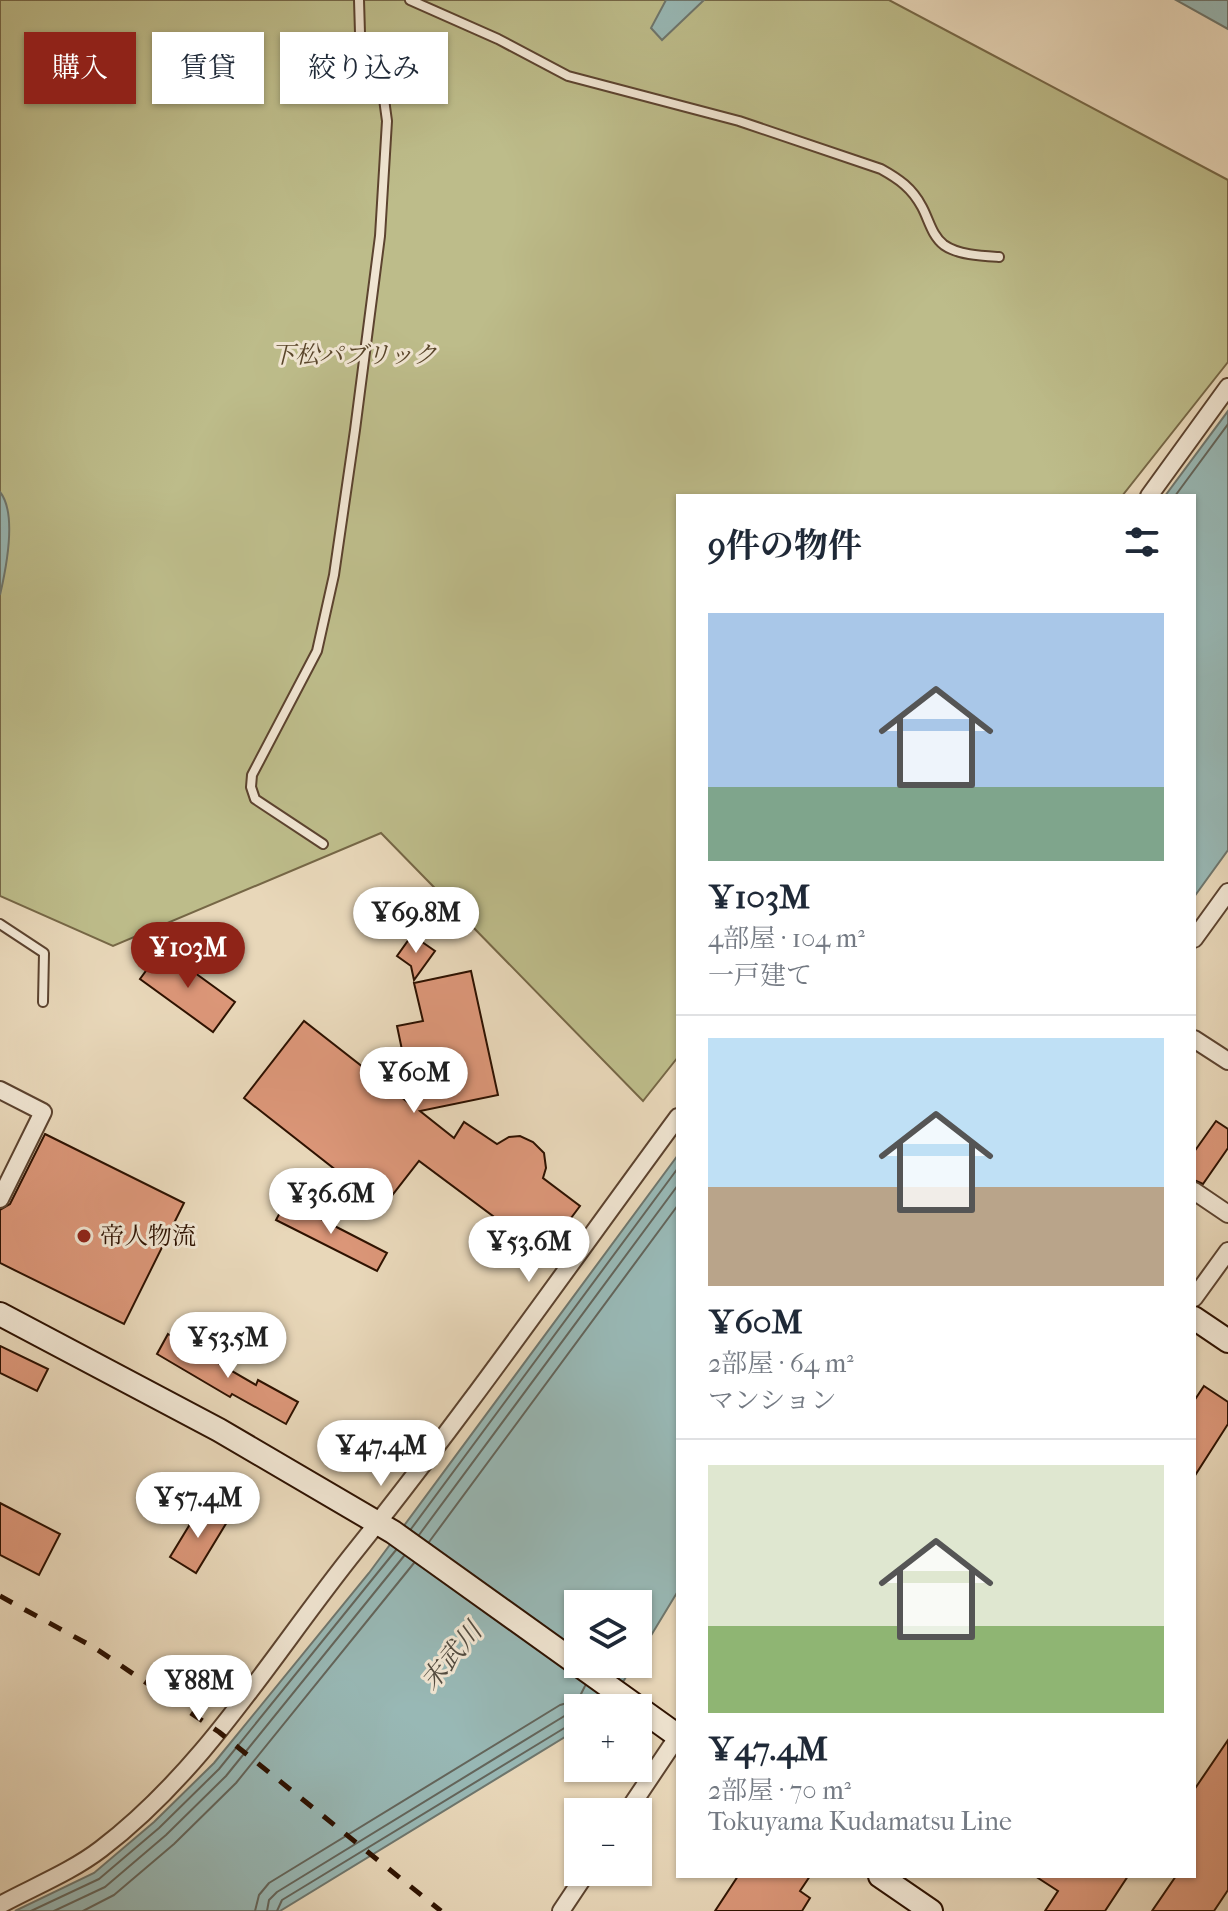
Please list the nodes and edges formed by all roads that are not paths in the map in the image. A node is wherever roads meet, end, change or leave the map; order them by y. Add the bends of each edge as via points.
1 (359, 0) edge
2 (410, 0) edge
3 (999, 257) dead end
4 (1228, 387) edge
5 (1150, 494) edge
6 (323, 844) dead end
7 (1228, 892) edge
8 (0, 924) edge
9 (1196, 936) edge
10 (43, 1002) dead end
11 (1196, 1040) edge
12 (1228, 1061) edge
13 (0, 1090) edge
14 (676, 1120) edge
15 (1196, 1192) edge
16 (0, 1199) edge
17 (1228, 1214) edge
18 (1228, 1251) edge
19 (1196, 1295) edge
20 (0, 1314) edge
21 (1196, 1319) edge
22 (1228, 1341) edge
23 (386, 1528) junction
24 (676, 1735) edge
25 (676, 1739) edge
26 (636, 1798) edge
27 (883, 1878) edge
28 (578, 1886) edge
29 (0, 1905) edge
30 (561, 1911) edge
31 (931, 1911) edge

1 - 6 lane via 360,33 387,121 380,236 359,401 334,575 317,651 252,775 251,787 255,799
2 - 3 lane via 568,76 739,121 881,169 912,191 945,246
4 - 5 street
7 - 9 street
8 - 10 lane via 44,953
11 - 12 street
13 - 16 street via 43,1112
14 - 23 street
15 - 17 street
18 - 19 street
20 - 23 main road via 219,1430
21 - 22 main road
23 - 24 main road
23 - 29 street via 179,1775 99,1850
25 - 26 street
27 - 31 main road
28 - 30 street

